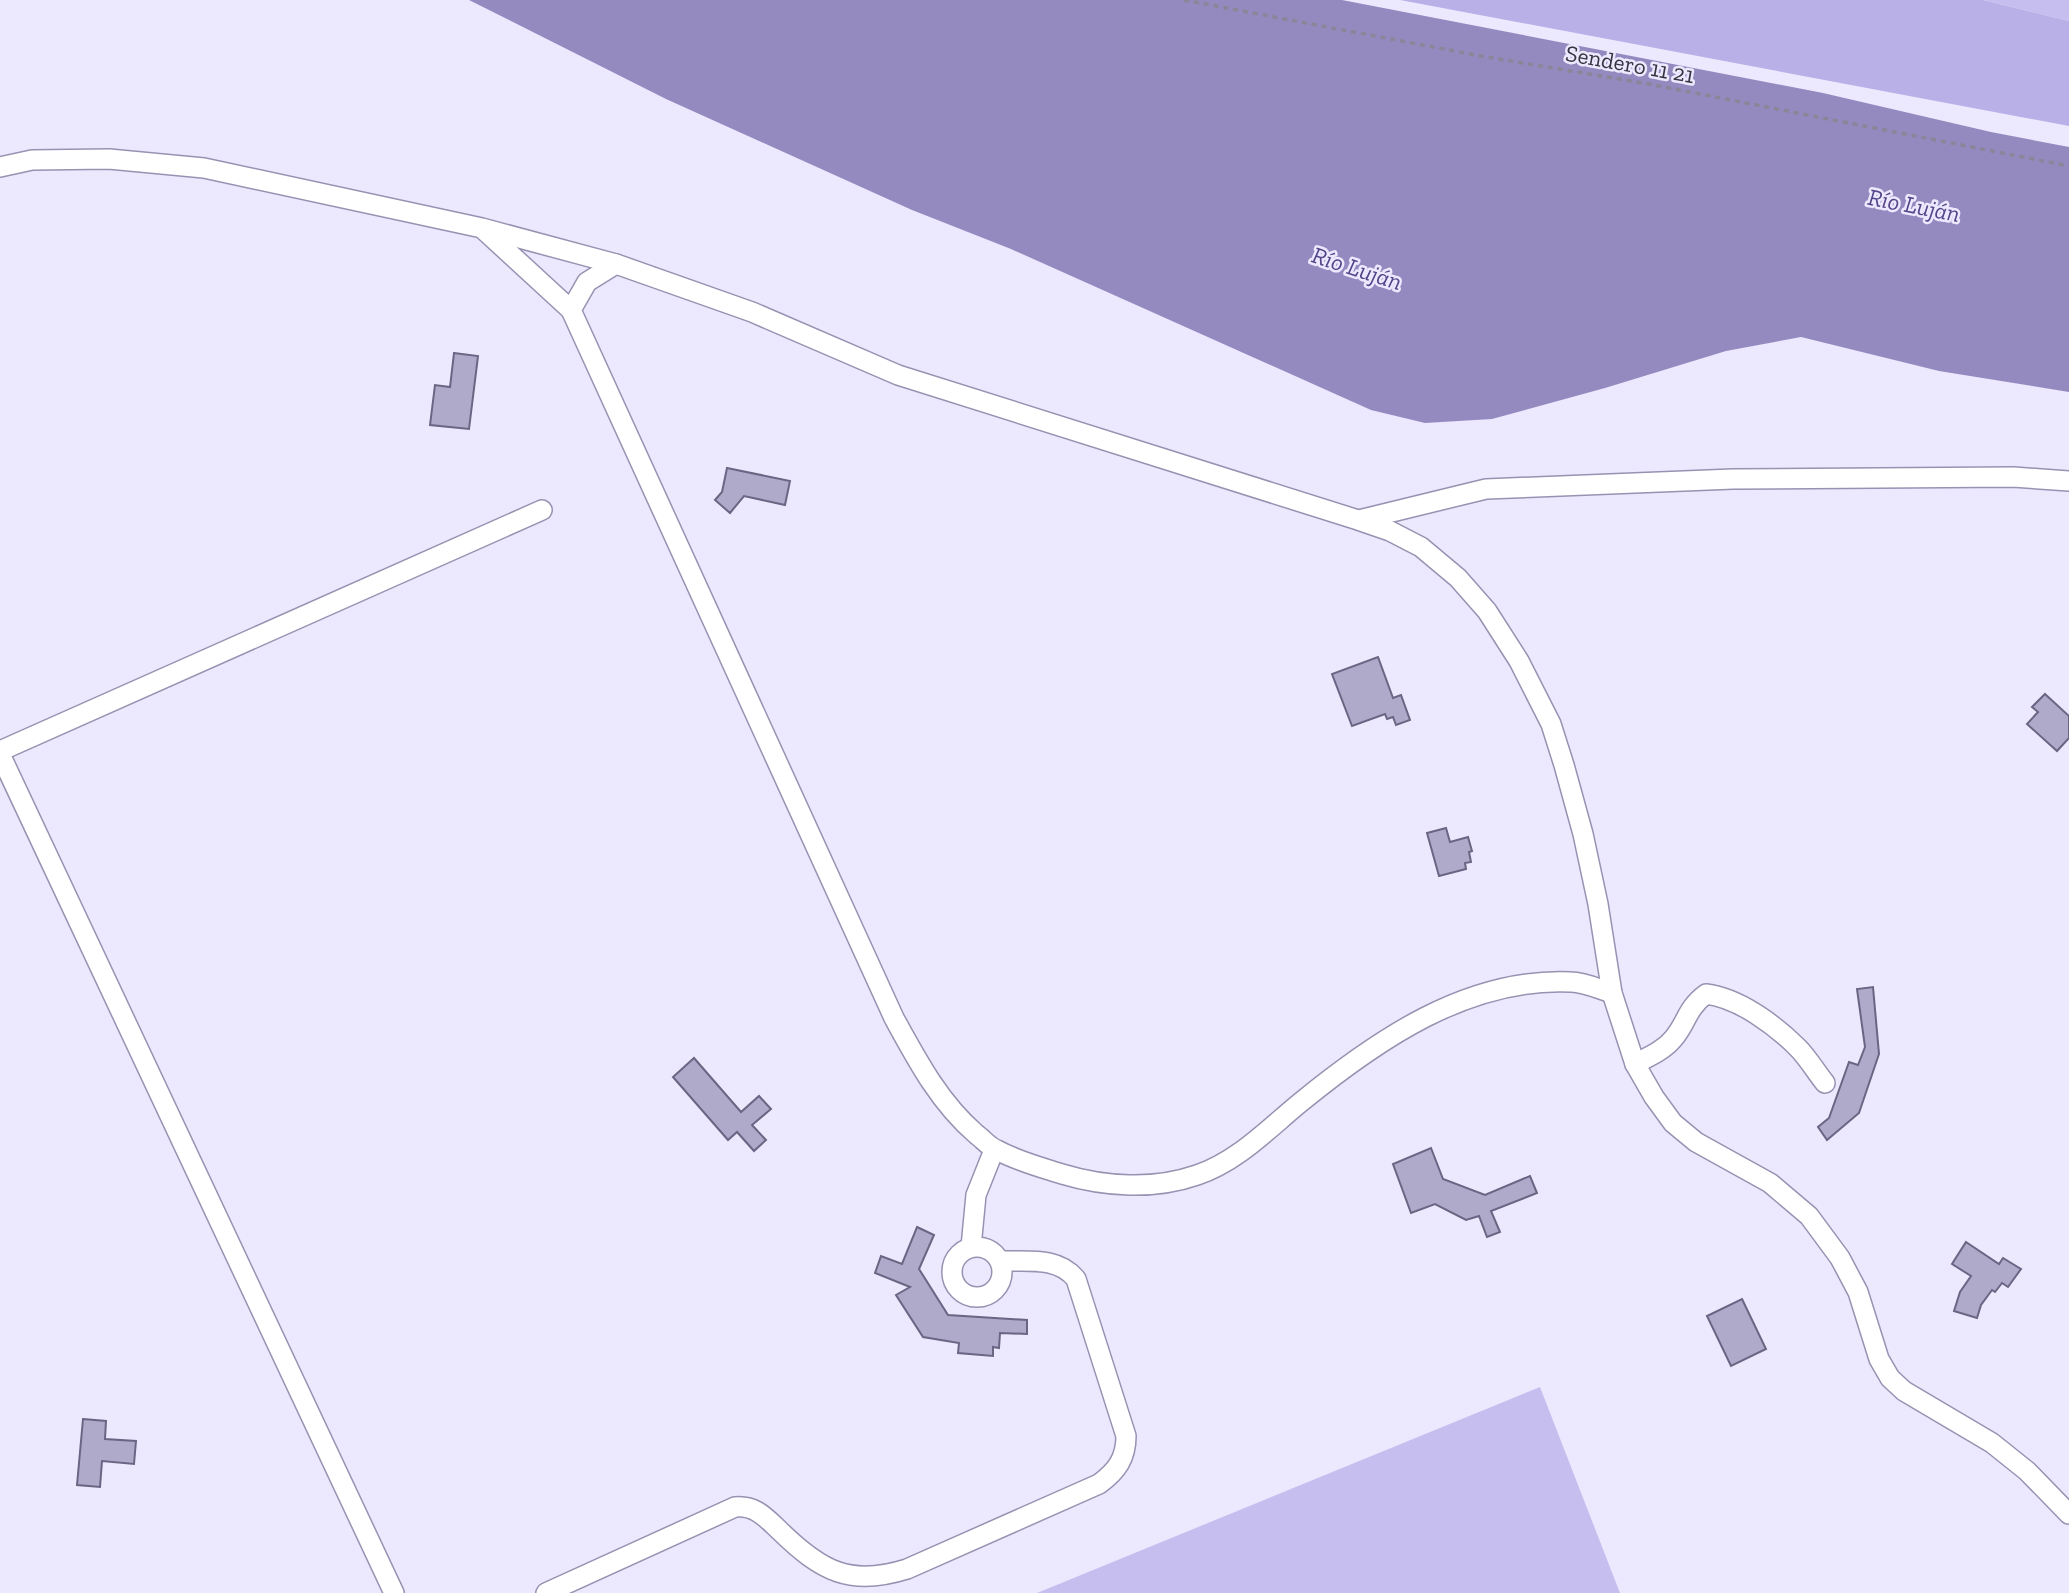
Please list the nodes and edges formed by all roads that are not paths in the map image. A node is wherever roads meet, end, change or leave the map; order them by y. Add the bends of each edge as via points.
1 (0, 167) edge
2 (482, 228) junction
3 (616, 264) junction
4 (570, 310) junction
5 (2069, 481) edge
6 (542, 510) dead end
7 (1358, 520) junction
8 (0, 752) edge
9 (1612, 993) junction
10 (1635, 1064) junction
11 (1825, 1083) dead end
12 (994, 1150) junction
13 (971, 1247) junction
14 (1000, 1261) junction
15 (2069, 1514) edge
16 (394, 1593) edge
17 (546, 1593) edge

1 - 2 street via 32,160 109,159 204,168
2 - 3 street
2 - 4 street
3 - 4 street via 587,282
3 - 7 street via 752,312 898,375
4 - 12 street via 894,1018 945,1102
5 - 7 street via 2013,477 1733,479 1486,489
6 - 8 street
7 - 9 street via 1421,547 1458,578 1487,611 1519,662 1551,724 1564,765 1598,904
8 - 16 street
9 - 10 street
9 - 12 street via 1573,982 1538,983 1489,991 1448,1006 1413,1023 1326,1082 1241,1152 1199,1175 1161,1184 1124,1185 1083,1180
10 - 11 street via 1676,1037 1686,1016 1706,994 1722,996 1759,1017 1799,1049
10 - 15 street via 1673,1123 1696,1142 1770,1183 1809,1216 1858,1292 1879,1359 1890,1378 1992,1443
12 - 13 street via 976,1195
13 - 14 street via 988,1249
13 - 14 street via 953,1264 953,1280 963,1293 979,1297 994,1291 1002,1277
14 - 17 street via 1056,1262 1076,1279 1126,1436 1120,1463 1099,1484 888,1575 843,1575 826,1568 748,1506 735,1507

